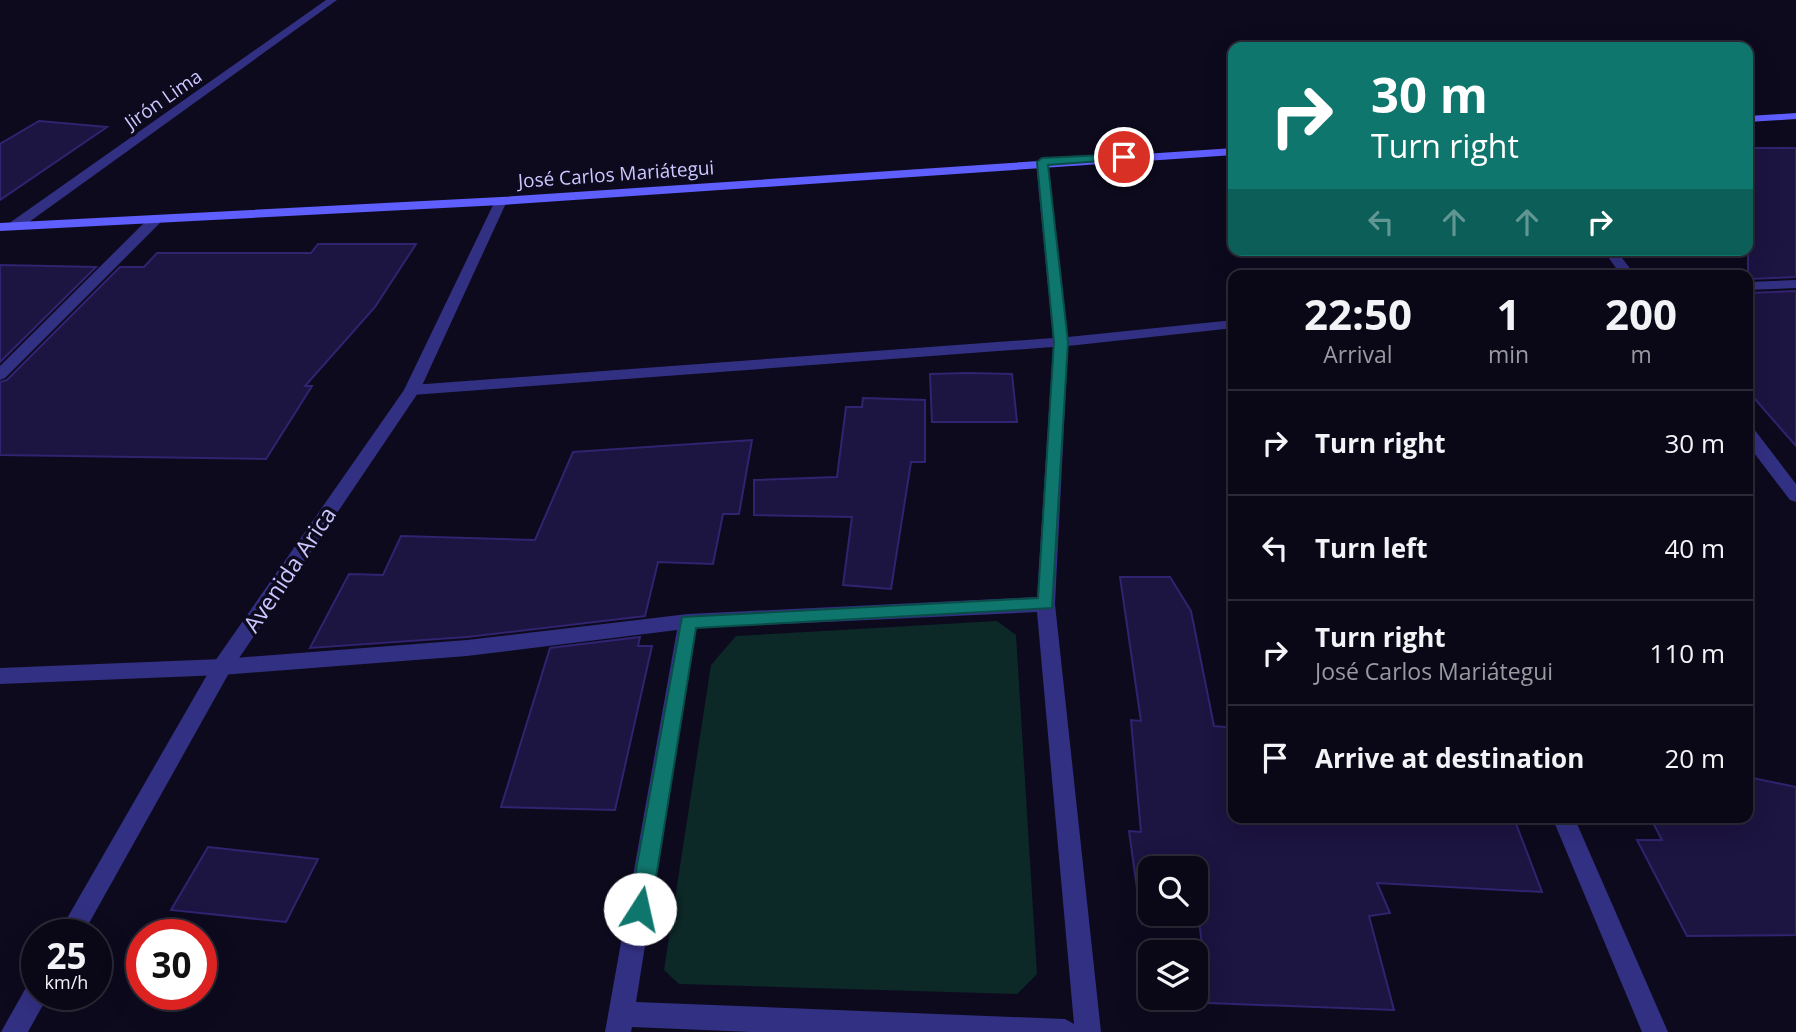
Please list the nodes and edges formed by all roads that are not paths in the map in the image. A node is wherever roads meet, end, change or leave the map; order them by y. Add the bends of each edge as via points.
1 (332, 0) edge
2 (1796, 116) edge
3 (1753, 120) edge
4 (1228, 151) edge
5 (1042, 162) junction
6 (501, 201) junction
7 (155, 220) junction
8 (7, 227) edge
9 (1614, 256) edge
10 (1624, 270) edge
11 (1796, 284) edge
12 (1753, 286) edge
13 (1228, 325) edge
14 (1061, 342) junction
15 (0, 375) edge
16 (412, 390) junction
17 (1753, 440) edge
18 (1796, 496) edge
19 (1046, 604) junction
20 (688, 621) junction
21 (222, 667) junction
22 (0, 676) edge
23 (1566, 823) edge
24 (79, 919) edge
25 (27, 1010) edge
26 (620, 1023) edge
27 (14, 1032) edge
28 (1065, 1032) edge
29 (1088, 1032) edge
30 (1655, 1032) edge

1 - 8 street, Jirón Lima
2 - 3 main road
4 - 5 main road, José Carlos Mariátegui
5 - 6 main road, José Carlos Mariátegui
5 - 14 street
6 - 7 main road, José Carlos Mariátegui
6 - 16 street, Avenida Arica
7 - 8 main road, José Carlos Mariátegui
7 - 15 street
9 - 10 street
11 - 12 street
13 - 14 street
14 - 16 street
14 - 19 street
16 - 21 street, Avenida Arica
17 - 18 street
19 - 20 street
19 - 29 street
20 - 21 street via 467,648
20 - 26 street
21 - 22 street
21 - 24 street, Avenida Arica
23 - 30 street
25 - 27 street
26 - 28 street

